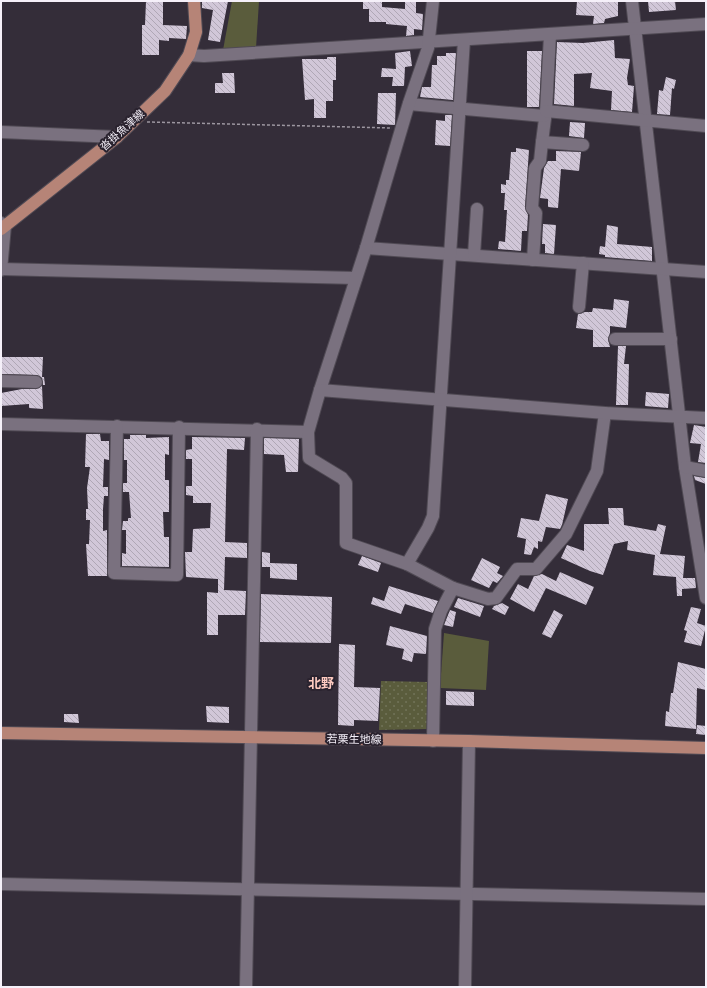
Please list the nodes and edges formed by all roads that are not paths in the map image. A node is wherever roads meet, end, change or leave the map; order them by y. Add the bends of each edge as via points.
1 (194, 1) edge
2 (433, 1) edge
3 (632, 1) edge
4 (706, 24) edge
5 (635, 29) junction
6 (550, 34) junction
7 (464, 40) junction
8 (430, 42) junction
9 (189, 55) junction
10 (408, 104) junction
11 (460, 108) junction
12 (545, 114) junction
13 (646, 122) junction
14 (706, 126) edge
15 (1, 132) edge
16 (117, 137) junction
17 (542, 142) junction
18 (583, 145) dead end
19 (476, 209) dead end
20 (2, 226) edge
21 (366, 248) junction
22 (451, 254) junction
23 (474, 255) junction
24 (532, 260) junction
25 (583, 263) junction
26 (663, 269) junction
27 (1, 270) edge
28 (706, 272) edge
29 (356, 278) junction
30 (579, 307) dead end
31 (615, 339) dead end
32 (671, 339) junction
33 (1, 382) edge
34 (36, 382) dead end
35 (320, 390) junction
36 (440, 400) junction
37 (605, 412) junction
38 (680, 416) junction
39 (706, 418) edge
40 (1, 424) edge
41 (117, 426) junction
42 (179, 427) junction
43 (257, 429) junction
44 (308, 432) junction
45 (685, 467) junction
46 (706, 471) edge
47 (703, 557) edge
48 (407, 564) junction
49 (453, 588) junction
50 (706, 598) edge
51 (1, 733) edge
52 (250, 738) junction
53 (433, 741) junction
54 (469, 741) junction
55 (706, 748) edge
56 (1, 884) edge
57 (248, 889) junction
58 (466, 894) junction
59 (706, 899) edge
60 (246, 987) edge
61 (465, 987) edge

1 - 9 main road, 沓掛魚津線 via 196,32
2 - 8 street
3 - 5 street
4 - 5 street
5 - 6 street
5 - 13 street
6 - 7 street
6 - 12 street
7 - 8 street
7 - 11 street
8 - 9 street
8 - 10 street
9 - 16 main road, 沓掛魚津線 via 165,91
10 - 11 street
10 - 21 street
11 - 12 street
11 - 22 street
12 - 13 street
12 - 17 street
13 - 14 street
13 - 26 street
15 - 16 street
16 - 20 main road, 沓掛魚津線
17 - 18 street
17 - 24 street via 540,161 535,168 532,208 536,213
19 - 23 street
20 - 27 street
21 - 22 street
21 - 29 street
22 - 23 street
22 - 36 street
23 - 24 street
24 - 25 street
25 - 26 street
25 - 30 street
26 - 28 street
26 - 32 street
27 - 29 street
29 - 35 street
31 - 32 street
32 - 38 street
33 - 34 street
35 - 36 street
35 - 44 street
36 - 37 street
36 - 48 street via 433,516
37 - 38 street
37 - 49 street via 597,471 566,534 536,569 518,569 496,598 488,599
38 - 39 street
38 - 45 street
40 - 41 street
41 - 42 street
41 - 42 street via 114,573 176,575
42 - 43 street
43 - 44 street
43 - 52 street
44 - 48 street via 309,458 346,483 346,543
45 - 46 street
45 - 47 street
47 - 50 street
48 - 49 street
49 - 53 street via 441,611 436,629
51 - 52 main road, 若栗生地線
52 - 53 main road, 若栗生地線
52 - 57 street
53 - 54 main road, 若栗生地線
54 - 55 main road, 若栗生地線
54 - 58 street
56 - 57 street
57 - 58 street
57 - 60 street
58 - 59 street
58 - 61 street

